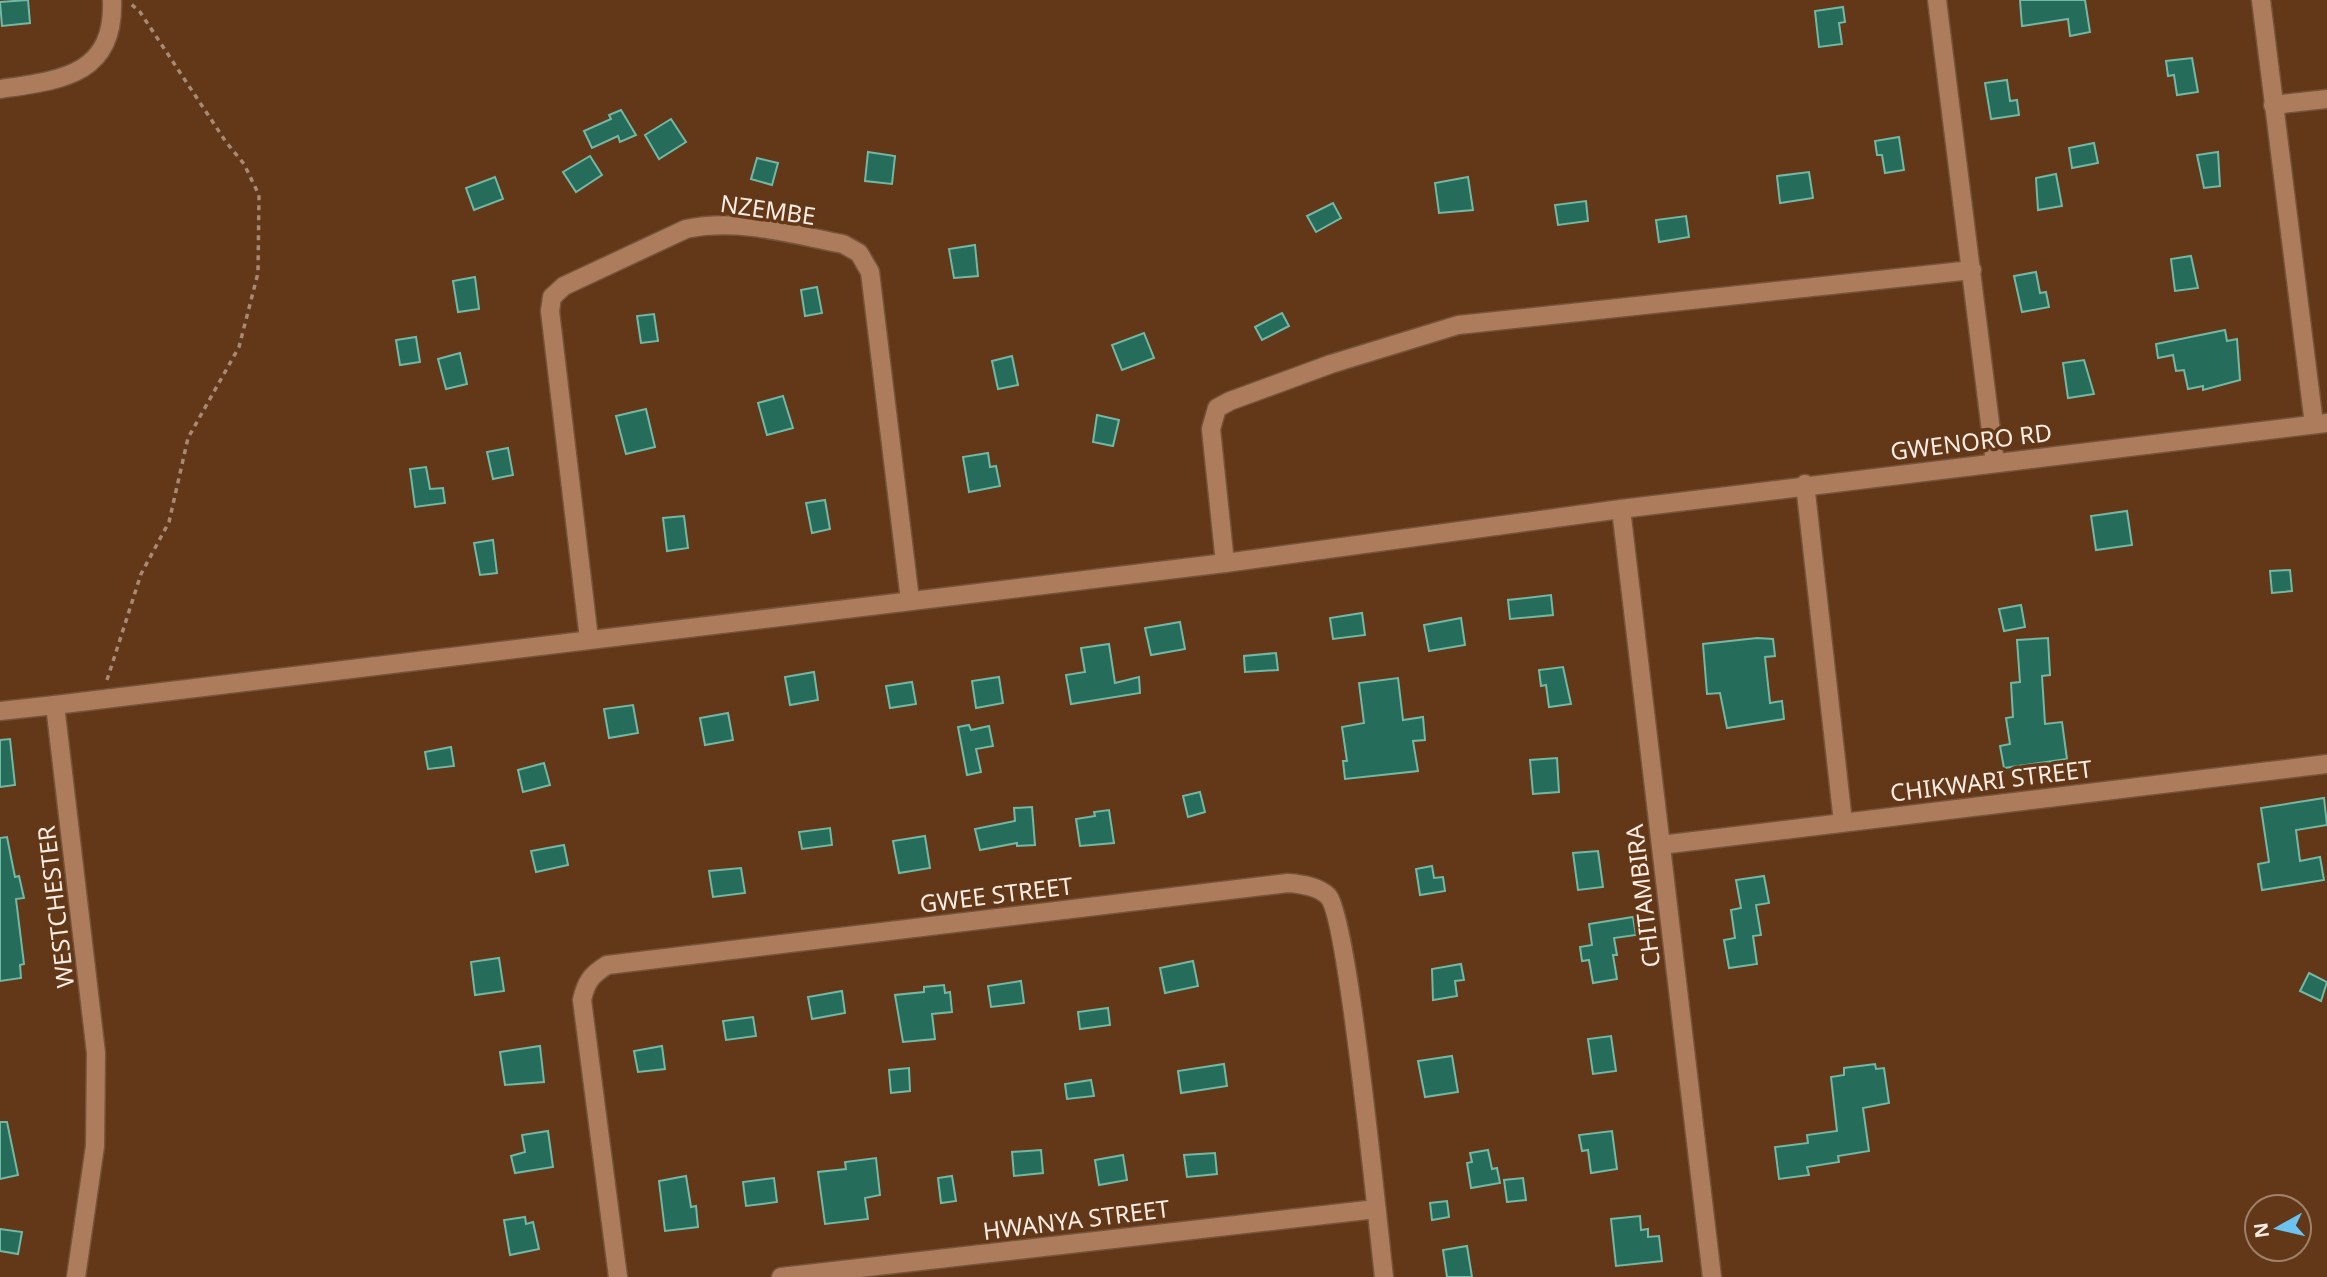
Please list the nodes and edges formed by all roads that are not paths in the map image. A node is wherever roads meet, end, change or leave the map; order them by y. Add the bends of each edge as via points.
1 (112, 0) edge
2 (1937, 0) edge
3 (2261, 0) edge
4 (0, 89) edge
5 (2327, 99) edge
6 (2273, 106) junction
7 (1972, 270) junction
8 (2320, 424) edge
9 (1995, 463) junction
10 (1805, 484) junction
11 (1621, 509) junction
12 (1225, 564) junction
13 (910, 600) junction
14 (589, 639) junction
15 (55, 705) junction
16 (0, 711) edge
17 (2327, 764) edge
18 (1843, 822) junction
19 (1661, 845) junction
20 (1376, 1209) junction
21 (76, 1277) edge
22 (618, 1277) edge
23 (781, 1277) edge
24 (1384, 1277) edge
25 (1712, 1277) edge

1 - 4 street via 113,23 101,51 86,68 63,79
2 - 7 street
3 - 6 street
5 - 6 street
6 - 8 street
7 - 9 street
7 - 12 street via 1458,325 1230,401 1217,408 1210,429
8 - 9 street, GWENORO RD
9 - 10 street, GWENORO RD
10 - 11 street, GWENORO RD
10 - 18 street
11 - 12 street, GWENORO RD
11 - 19 street, CHITAMBIRA
12 - 13 street, GWENORO RD
13 - 14 street, GWENORO RD
13 - 14 street, NZEMBE via 870,272 859,253 843,244 736,224 708,224 674,234 564,286 552,297
14 - 15 street, GWENORO RD
15 - 16 street
15 - 21 street, WESTCHESTER via 96,1052 94,1146
17 - 18 street, CHIKWARI STREET
18 - 19 street, CHIKWARI STREET
19 - 25 street, CHITAMBIRA
20 - 22 street, GWEE STREET via 1336,913 1327,895 1288,883 607,965 586,983 582,1000
20 - 23 street, HWANYA STREET
20 - 24 street, GWEE STREET

